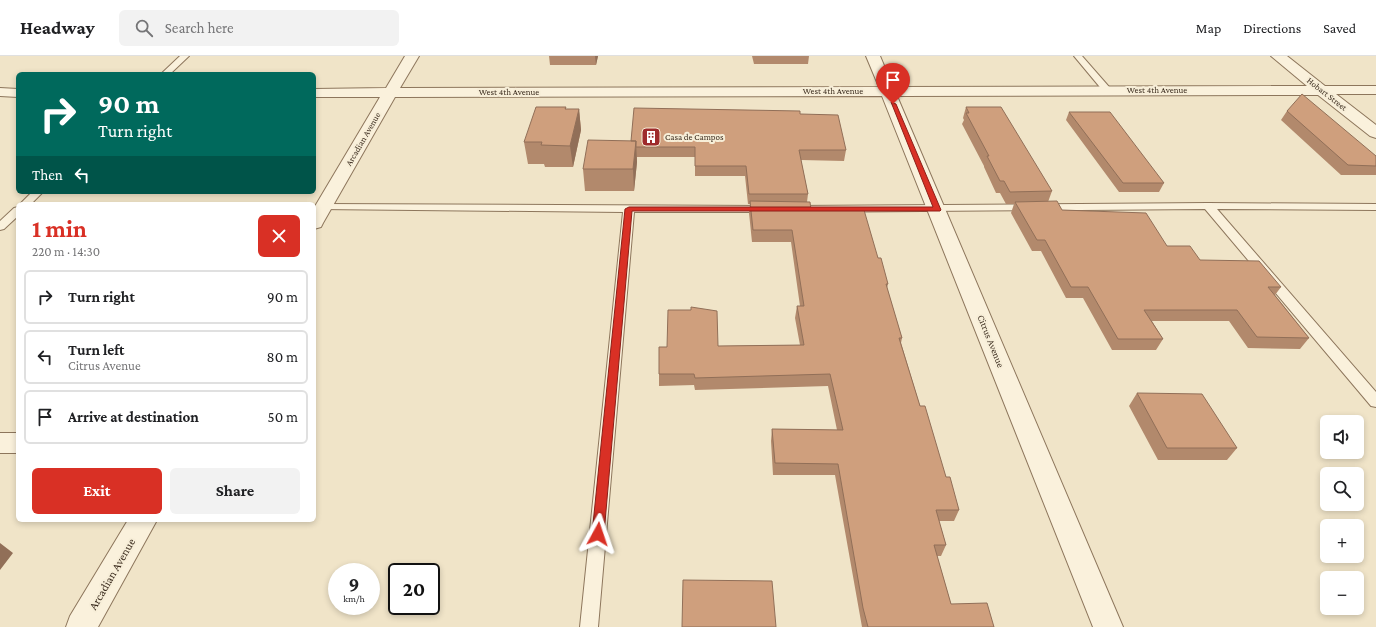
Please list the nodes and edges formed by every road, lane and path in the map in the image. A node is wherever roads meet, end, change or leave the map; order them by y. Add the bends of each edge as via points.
1 (185, 56) edge
2 (412, 56) edge
3 (873, 56) edge
4 (1078, 56) edge
5 (1278, 56) edge
6 (167, 72) edge
7 (887, 90) junction
8 (1107, 90) junction
9 (1322, 90) junction
10 (1376, 90) edge
11 (0, 92) edge
12 (390, 92) junction
13 (16, 93) edge
14 (316, 93) edge
15 (1376, 132) edge
16 (36, 194) edge
17 (27, 202) edge
18 (1208, 206) junction
19 (323, 207) junction
20 (1376, 207) edge
21 (629, 209) junction
22 (937, 210) junction
23 (16, 212) edge
24 (316, 219) edge
25 (0, 227) edge
26 (1376, 402) edge
27 (0, 443) edge
28 (16, 443) edge
29 (142, 522) edge
30 (81, 627) edge
31 (589, 627) edge
32 (1108, 627) edge

1 - 6 lane
2 - 12 street, Arcadian Avenue
3 - 7 street, Citrus Avenue
4 - 8 lane
5 - 9 street, Hobart Street
7 - 8 street, West 4th Avenue
7 - 12 street, West 4th Avenue
7 - 22 street, Citrus Avenue
8 - 9 street, West 4th Avenue
9 - 10 street, West 4th Avenue
9 - 15 street, Hobart Street
11 - 13 street
12 - 14 street, West 4th Avenue
12 - 19 street, Arcadian Avenue
16 - 17 lane
18 - 20 lane
18 - 22 lane
18 - 26 lane
19 - 21 lane
19 - 24 street, Arcadian Avenue
21 - 22 lane
21 - 31 lane
22 - 32 street, Citrus Avenue
23 - 25 lane
27 - 28 street
29 - 30 street, Arcadian Avenue

